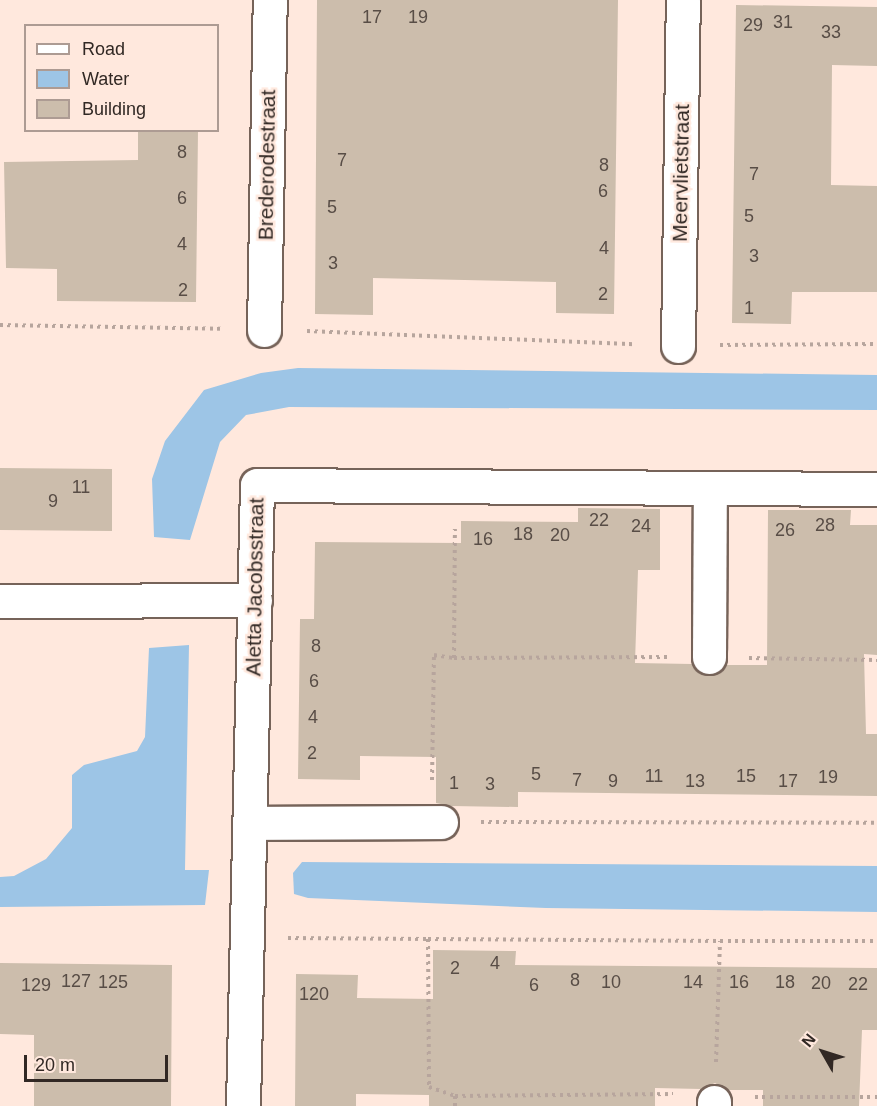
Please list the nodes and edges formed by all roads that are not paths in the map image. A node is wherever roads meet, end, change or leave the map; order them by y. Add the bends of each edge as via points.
1 (270, 0) edge
2 (683, 0) edge
3 (264, 330) road end
4 (678, 346) road end
5 (710, 488) junction
6 (877, 489) edge
7 (255, 600) junction
8 (0, 601) edge
9 (709, 657) dead end
10 (250, 822) junction
11 (436, 822) road end
12 (243, 1106) edge

1 - 3 street, Brederodestraat
2 - 4 street, Meervlietstraat
5 - 6 street, Aletta Jacobsstraat
5 - 7 street, Aletta Jacobsstraat via 257,485
5 - 9 street
7 - 8 street
7 - 10 street, Aletta Jacobsstraat
10 - 11 street
10 - 12 street, Aletta Jacobsstraat

